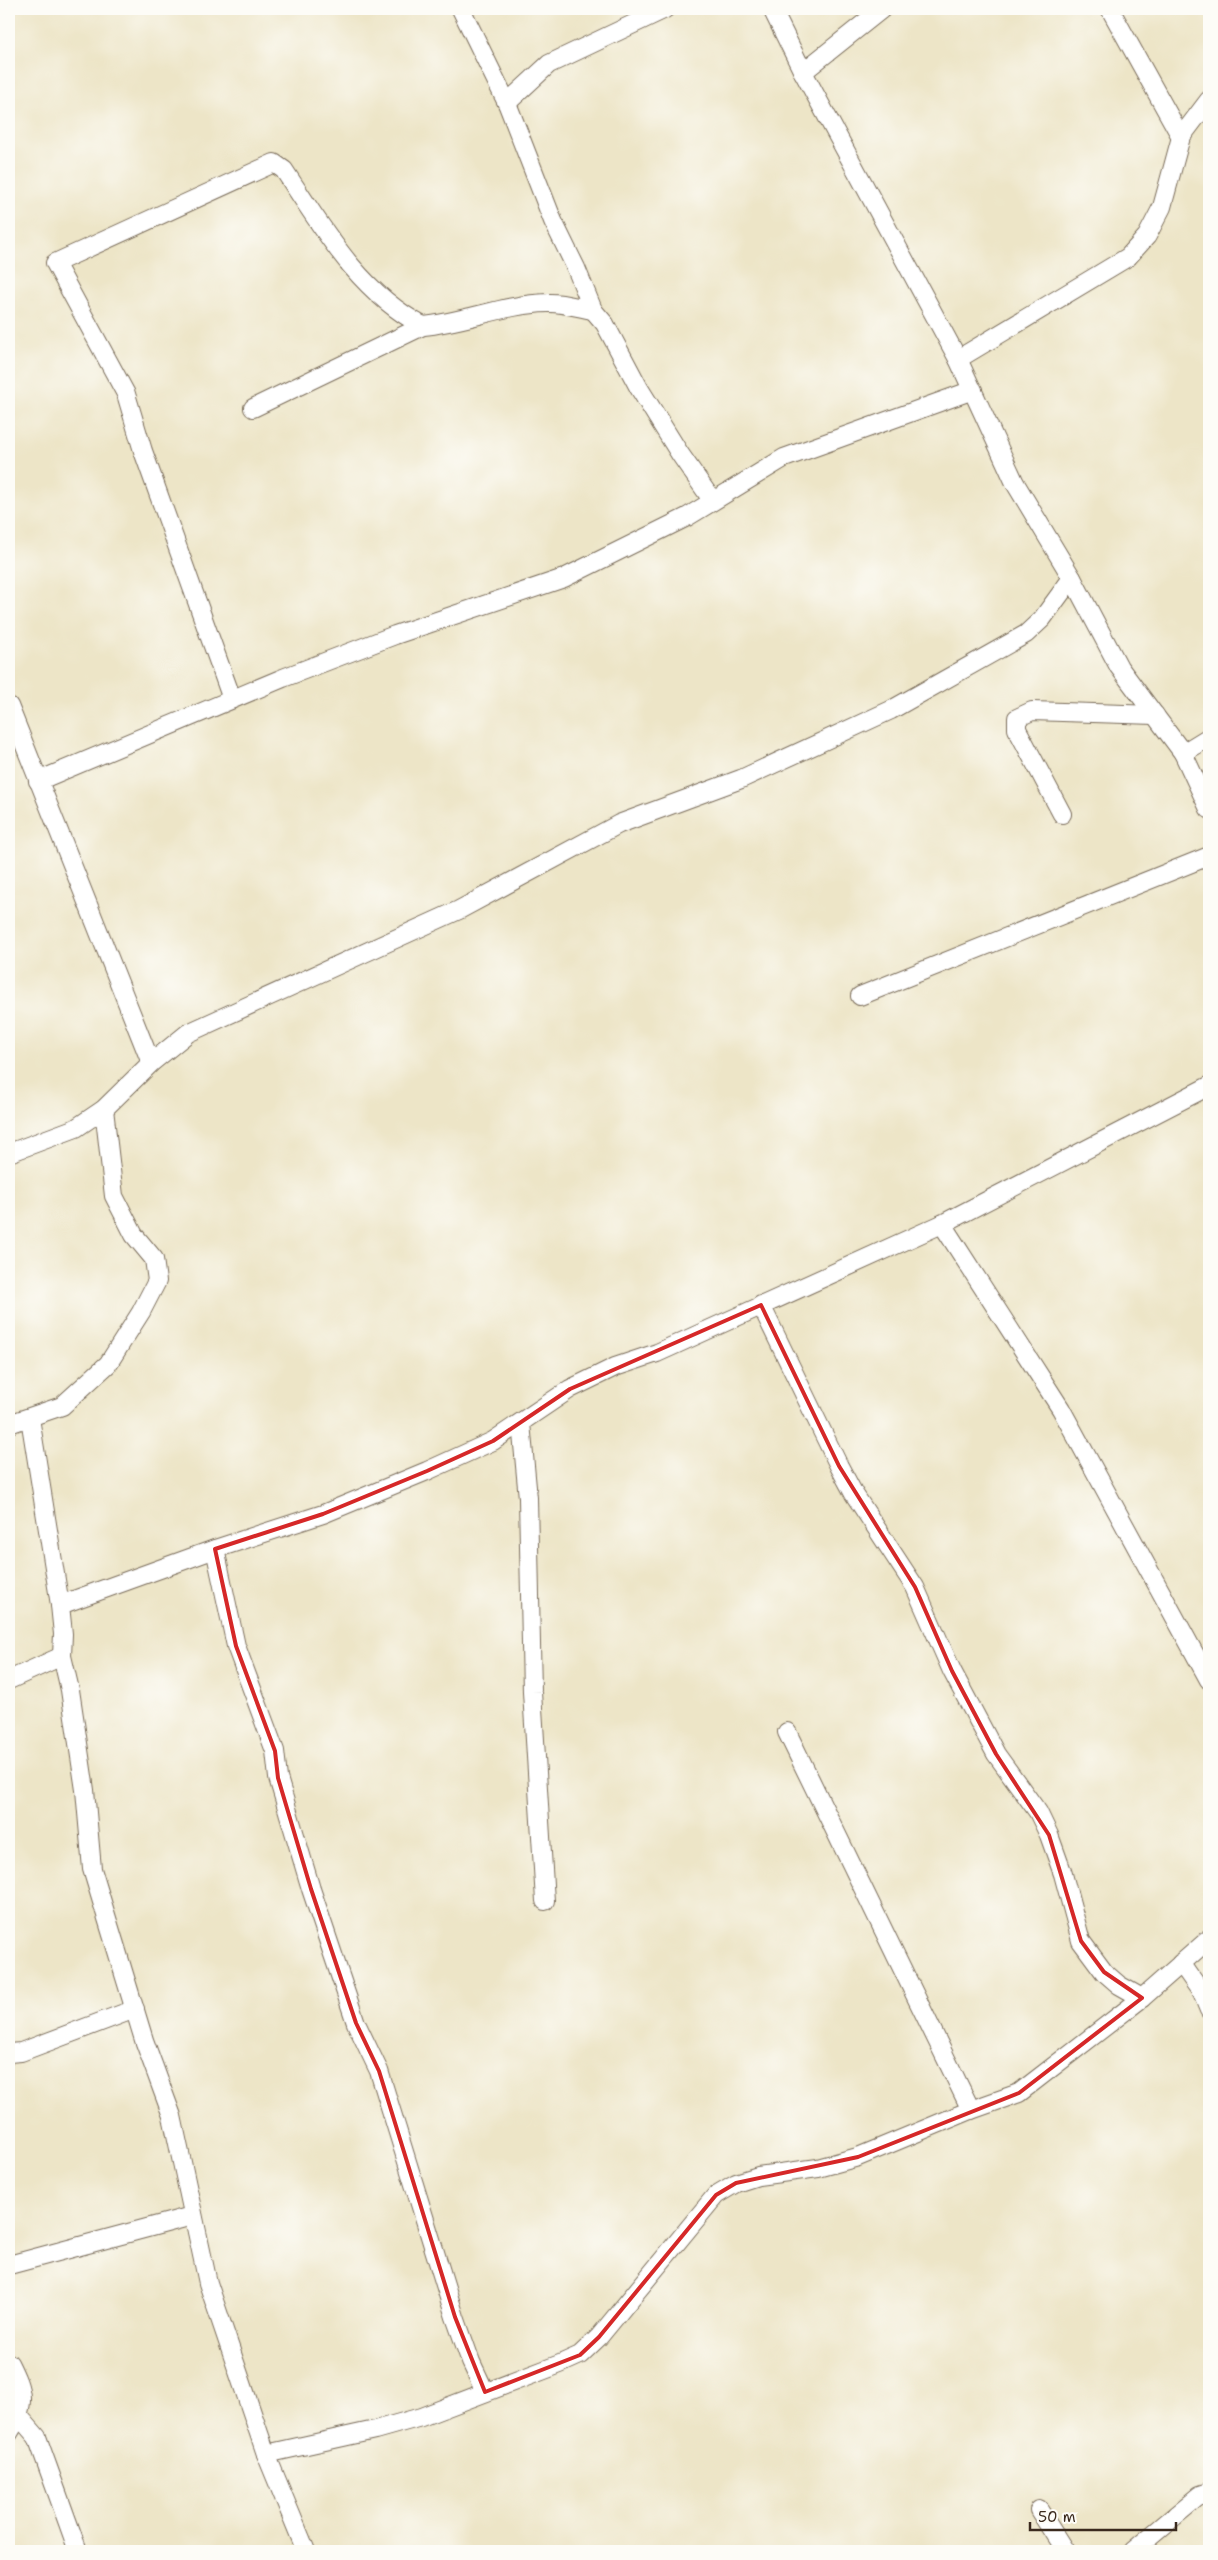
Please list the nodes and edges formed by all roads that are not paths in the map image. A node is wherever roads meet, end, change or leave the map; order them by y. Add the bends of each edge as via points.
1 (461, 9) edge
2 (665, 9) edge
3 (772, 9) edge
4 (882, 9) edge
5 (1110, 9) edge
6 (803, 72) junction
7 (1209, 100) edge
8 (507, 103) junction
9 (1180, 138) junction
10 (593, 310) junction
11 (423, 326) junction
12 (958, 359) junction
13 (973, 390) junction
14 (253, 408) dead end
15 (712, 500) junction
16 (1072, 578) junction
17 (232, 699) junction
18 (9, 706) edge
19 (1154, 715) junction
20 (1209, 737) edge
21 (1182, 753) junction
22 (38, 781) junction
23 (1209, 809) edge
24 (1062, 814) dead end
25 (1209, 856) edge
26 (860, 996) dead end
27 (151, 1063) junction
28 (1209, 1086) edge
29 (104, 1109) junction
30 (9, 1153) edge
31 (942, 1224) junction
32 (761, 1305) junction
33 (30, 1418) junction
34 (521, 1423) junction
35 (9, 1424) edge
36 (215, 1549) junction
37 (60, 1605) junction
38 (62, 1656) junction
39 (9, 1680) edge
40 (1209, 1680) edge
41 (787, 1732) dead end
42 (545, 1901) dead end
43 (1209, 1939) edge
44 (1181, 1963) junction
45 (1142, 1998) junction
46 (134, 2008) junction
47 (1209, 2010) edge
48 (9, 2053) edge
49 (971, 2110) junction
50 (192, 2216) junction
51 (9, 2265) edge
52 (9, 2362) edge
53 (485, 2392) junction
54 (18, 2415) junction
55 (9, 2433) edge
56 (266, 2454) junction
57 (1209, 2492) edge
58 (1039, 2510) dead end
59 (78, 2551) edge
60 (306, 2551) edge
61 (1065, 2551) edge
62 (1133, 2551) edge

1 - 8 street
2 - 8 street via 548,64
3 - 6 street
4 - 6 street
5 - 9 street
6 - 12 street
7 - 9 street
8 - 10 street via 553,221
9 - 12 street via 1162,207 1148,236 1128,257
10 - 11 street via 549,303 501,309 451,324
10 - 15 street via 605,324 639,388
11 - 14 street
11 - 17 street via 407,318 355,273 284,170 274,163 55,263 126,394 143,451
12 - 13 street
13 - 15 street via 784,458
13 - 16 street via 1015,483
15 - 17 street via 687,517 564,578 395,635
16 - 19 street via 1119,668
16 - 27 street via 1042,619 1026,634 891,710 741,779 619,824 460,910 188,1033
17 - 22 street
18 - 22 street
19 - 21 street
19 - 24 street via 1032,711 1017,718 1017,730
20 - 21 street
21 - 23 street
22 - 27 street
25 - 26 street
27 - 29 street
28 - 31 street
29 - 30 street via 76,1128
29 - 33 street via 114,1196 134,1235 154,1259 157,1281 108,1364 62,1406
31 - 32 street
31 - 40 street via 1080,1443
32 - 34 street via 570,1389
32 - 45 street via 854,1494 915,1587 952,1671 992,1746 1046,1827 1081,1941 1104,1972
33 - 35 street
33 - 37 street
34 - 36 street via 493,1441 410,1479 323,1514
34 - 42 street via 528,1498 532,1692
36 - 37 street
36 - 53 street via 236,1646 275,1751 278,1778 311,1889 356,2023 379,2071 455,2317
37 - 38 street via 64,1634
38 - 39 street
38 - 46 street via 81,1763 92,1869
41 - 49 street
43 - 44 street
44 - 45 street
44 - 47 street via 1202,1992
45 - 49 street via 1019,2093
46 - 48 street via 22,2052
46 - 50 street via 172,2116
49 - 53 street via 858,2157 736,2183 716,2195 599,2337 580,2355
50 - 51 street
50 - 56 street via 208,2283
52 - 54 street via 21,2388
53 - 56 street via 421,2417
54 - 55 street
54 - 59 street via 37,2437
56 - 60 street
57 - 62 street via 1200,2495
58 - 61 street

